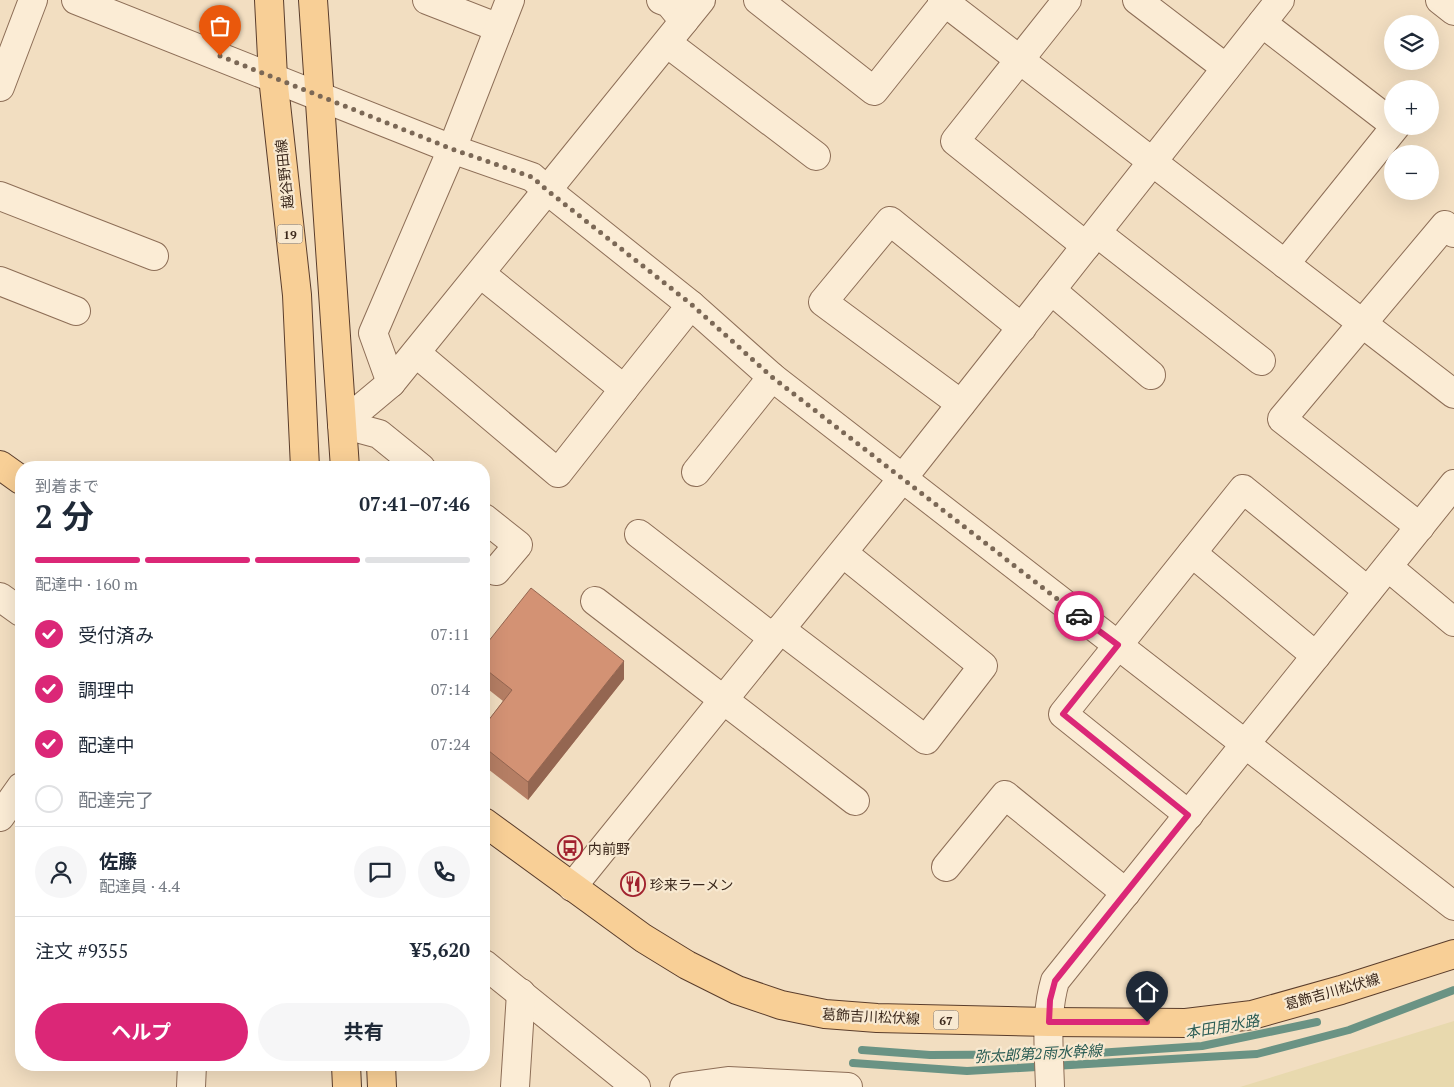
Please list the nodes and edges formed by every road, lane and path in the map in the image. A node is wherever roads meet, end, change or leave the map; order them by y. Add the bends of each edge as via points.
1 (32, 0) edge
2 (76, 0) edge
3 (269, 0) edge
4 (314, 0) edge
5 (427, 0) edge
6 (510, 0) edge
7 (661, 0) edge
8 (701, 0) edge
9 (758, 0) edge
10 (1067, 0) edge
11 (1137, 0) edge
12 (1280, 0) edge
13 (1440, 0) edge
14 (944, 1) edge
15 (1454, 11) edge
16 (684, 21) junction
17 (1262, 23) junction
18 (499, 28) junction
19 (666, 43) junction
20 (1020, 60) junction
21 (1226, 68) junction
22 (274, 77) junction
23 (0, 86) edge
24 (320, 97) junction
25 (1384, 117) edge
26 (1389, 135) edge
27 (452, 149) junction
28 (816, 156) dead end
29 (1152, 162) junction
30 (548, 191) junction
31 (0, 196) edge
32 (1454, 233) edge
33 (1091, 239) junction
34 (154, 256) dead end
35 (1285, 264) junction
36 (481, 274) junction
37 (0, 281) edge
38 (1051, 290) junction
39 (691, 304) junction
40 (76, 311) dead end
41 (1362, 323) junction
42 (1022, 328) junction
43 (416, 353) junction
44 (1261, 361) dead end
45 (1151, 375) dead end
46 (772, 377) junction
47 (391, 383) junction
48 (624, 389) junction
49 (1454, 394) edge
50 (961, 404) junction
51 (342, 424) junction
52 (306, 461) edge
53 (344, 461) edge
54 (412, 461) edge
55 (0, 465) edge
56 (696, 472) dead end
57 (15, 476) edge
58 (902, 478) junction
59 (1454, 484) edge
60 (490, 523) edge
61 (1420, 528) junction
62 (639, 534) dead end
63 (843, 553) junction
64 (1192, 553) junction
65 (1388, 567) junction
66 (496, 571) dead end
67 (1368, 591) junction
68 (0, 597) edge
69 (594, 601) dead end
70 (15, 608) edge
71 (1454, 622) edge
72 (777, 634) junction
73 (1118, 645) junction
74 (1316, 656) junction
75 (723, 701) junction
76 (1246, 745) junction
77 (15, 796) edge
78 (855, 801) dead end
79 (1188, 815) junction
80 (0, 817) edge
81 (490, 826) edge
82 (946, 866) dead end
83 (572, 888) junction
84 (1126, 894) junction
85 (1454, 906) edge
86 (1454, 954) edge
87 (490, 969) edge
88 (521, 994) junction
89 (1049, 1022) junction
90 (192, 1071) edge
91 (346, 1071) edge
92 (381, 1071) edge
93 (191, 1087) edge
94 (347, 1087) edge
95 (382, 1087) edge
96 (515, 1087) edge
97 (636, 1087) edge
98 (684, 1087) edge
99 (848, 1087) edge
100 (1050, 1087) edge

1 - 23 street
2 - 22 street
3 - 22 main road, 越谷野田線 / 19
4 - 24 main road
5 - 18 street
6 - 18 street
7 - 16 street via 669,3
8 - 16 street
9 - 14 street via 874,91
10 - 20 street
11 - 21 street
12 - 17 street
13 - 15 street
14 - 20 street
16 - 19 street
17 - 21 street
17 - 25 street
18 - 27 street
19 - 28 street
19 - 30 street
20 - 29 street
20 - 33 street via 955,141
21 - 29 street
22 - 24 street
22 - 52 main road, 越谷野田線 / 19 via 297,295
24 - 27 street
24 - 51 main road
26 - 35 street
27 - 30 street via 532,177
27 - 47 street via 373,333
29 - 33 street
29 - 35 street
30 - 36 street
30 - 39 street
31 - 34 street
32 - 41 street via 1445,225
33 - 38 street
33 - 44 street
35 - 41 street
36 - 43 street
36 - 48 street
37 - 40 street
38 - 42 street
38 - 45 street
39 - 46 street
39 - 48 street
41 - 49 street
41 - 61 street via 1282,419
42 - 50 street
42 - 50 street via 890,221 823,302
43 - 47 street
43 - 48 street via 558,473
46 - 56 street
46 - 58 street
47 - 51 street
50 - 58 street
51 - 53 main road
51 - 54 street via 379,434
55 - 57 main road
58 - 63 street
58 - 73 street
59 - 61 street
60 - 66 street via 518,545
61 - 65 street
62 - 72 street
63 - 72 street
63 - 72 street via 983,666 926,740
64 - 67 street via 1243,489
64 - 73 street
64 - 74 street
65 - 67 street
65 - 71 street
67 - 74 street
68 - 70 street
69 - 75 street
72 - 75 street
73 - 76 street
73 - 79 street via 1063,714
74 - 76 street
75 - 78 street
75 - 83 street
76 - 79 street
76 - 85 street
77 - 80 street
79 - 84 street
81 - 83 main road, 葛飾吉川松伏線 / 67
82 - 84 street via 1005,795
83 - 89 main road, 葛飾吉川松伏線 / 67 via 687,966 736,990 781,1005 825,1014 877,1018
84 - 89 street via 1055,981
86 - 89 main road, 葛飾吉川松伏線 / 67 via 1252,1014 1186,1022
87 - 88 street
88 - 96 street
88 - 97 street
89 - 100 street
90 - 93 street
91 - 94 main road
92 - 95 main road
98 - 99 street via 728,1081

